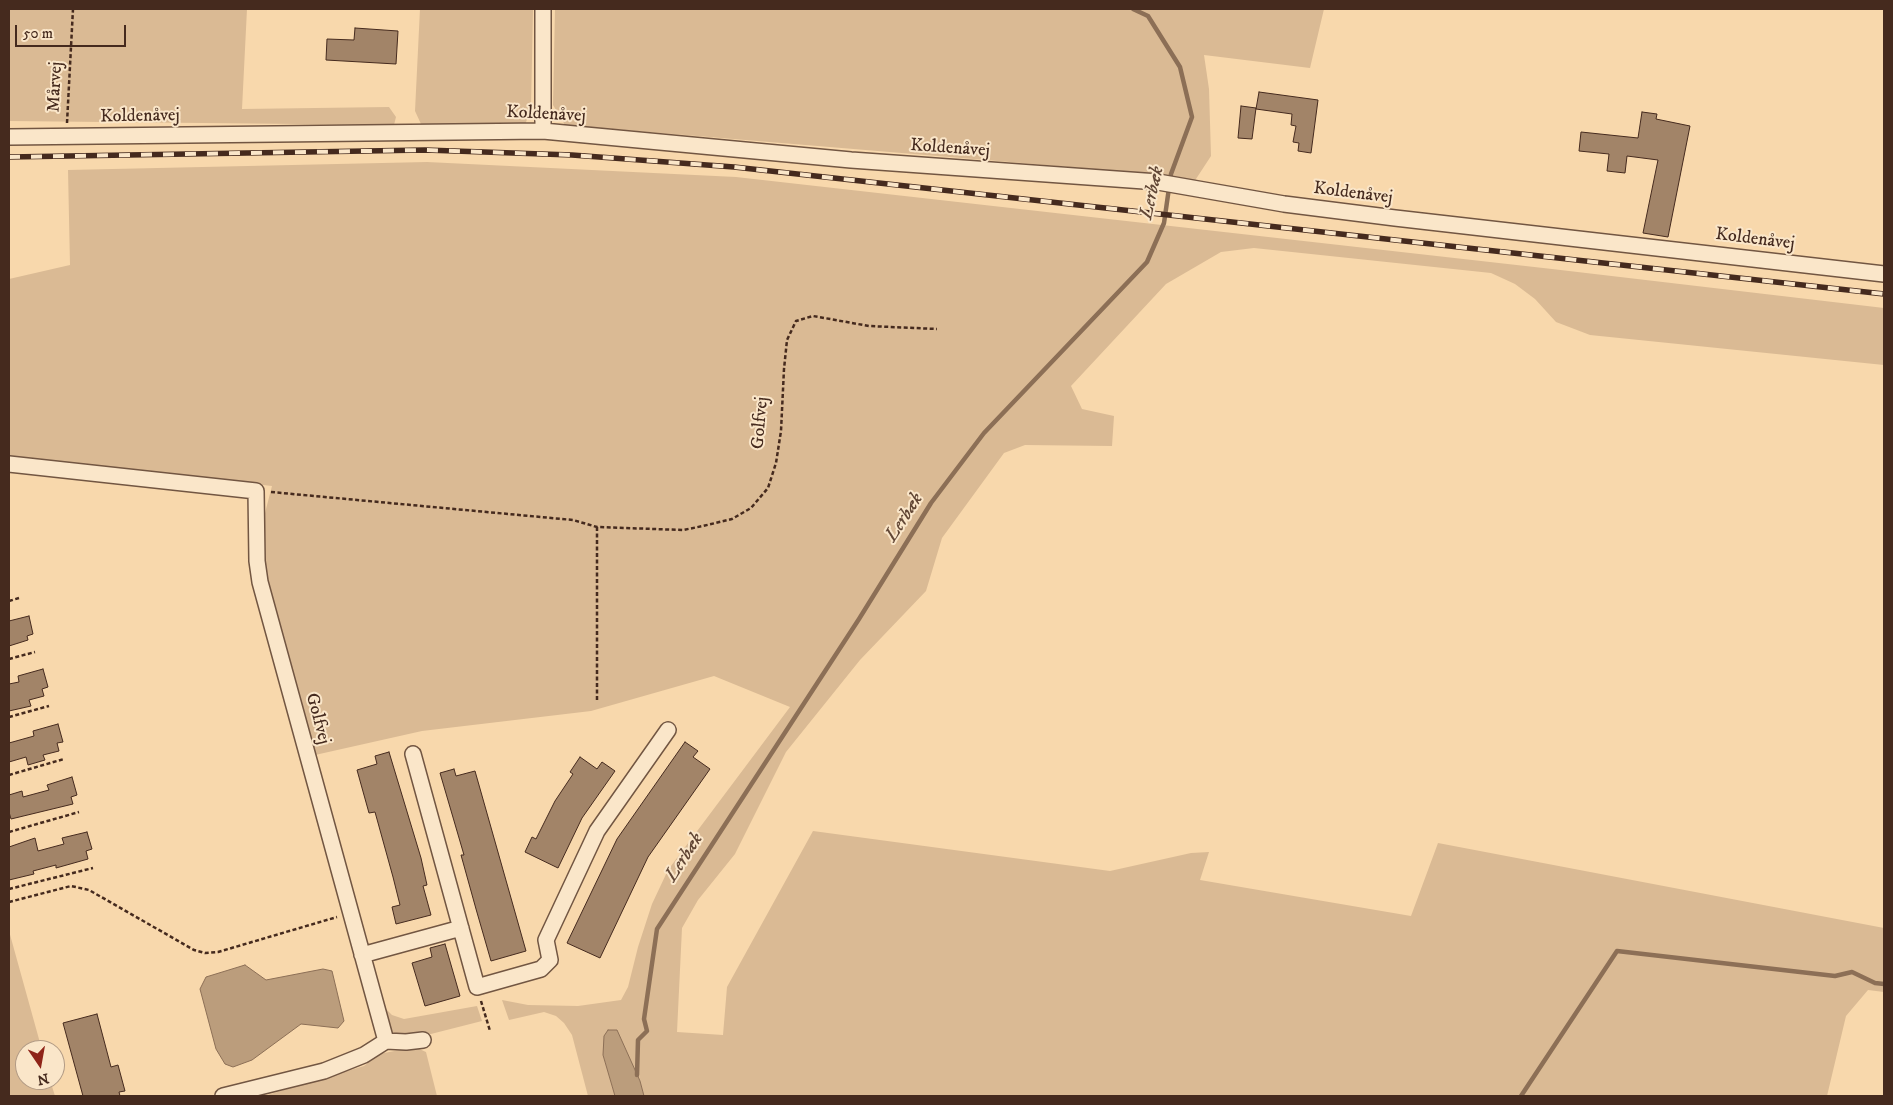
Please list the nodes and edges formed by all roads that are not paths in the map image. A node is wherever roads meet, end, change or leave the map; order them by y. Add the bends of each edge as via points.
1 (543, 9) edge
2 (543, 131) junction
3 (9, 137) edge
4 (1884, 274) edge
5 (9, 464) edge
6 (668, 730) dead end
7 (413, 754) dead end
8 (461, 928) junction
9 (362, 955) junction
10 (423, 1040) dead end
11 (386, 1041) junction
12 (224, 1096) edge

1 - 2 street
2 - 3 street, Koldenåvej
2 - 4 street, Koldenåvej via 851,160 1158,182 1376,216
5 - 9 street, Golfvej via 256,491 256,561 260,582
6 - 8 street via 597,831 546,940 550,960 541,969 477,987
7 - 8 street
8 - 9 street
9 - 11 street, Golfvej
10 - 11 street
11 - 12 street via 364,1056 324,1071

